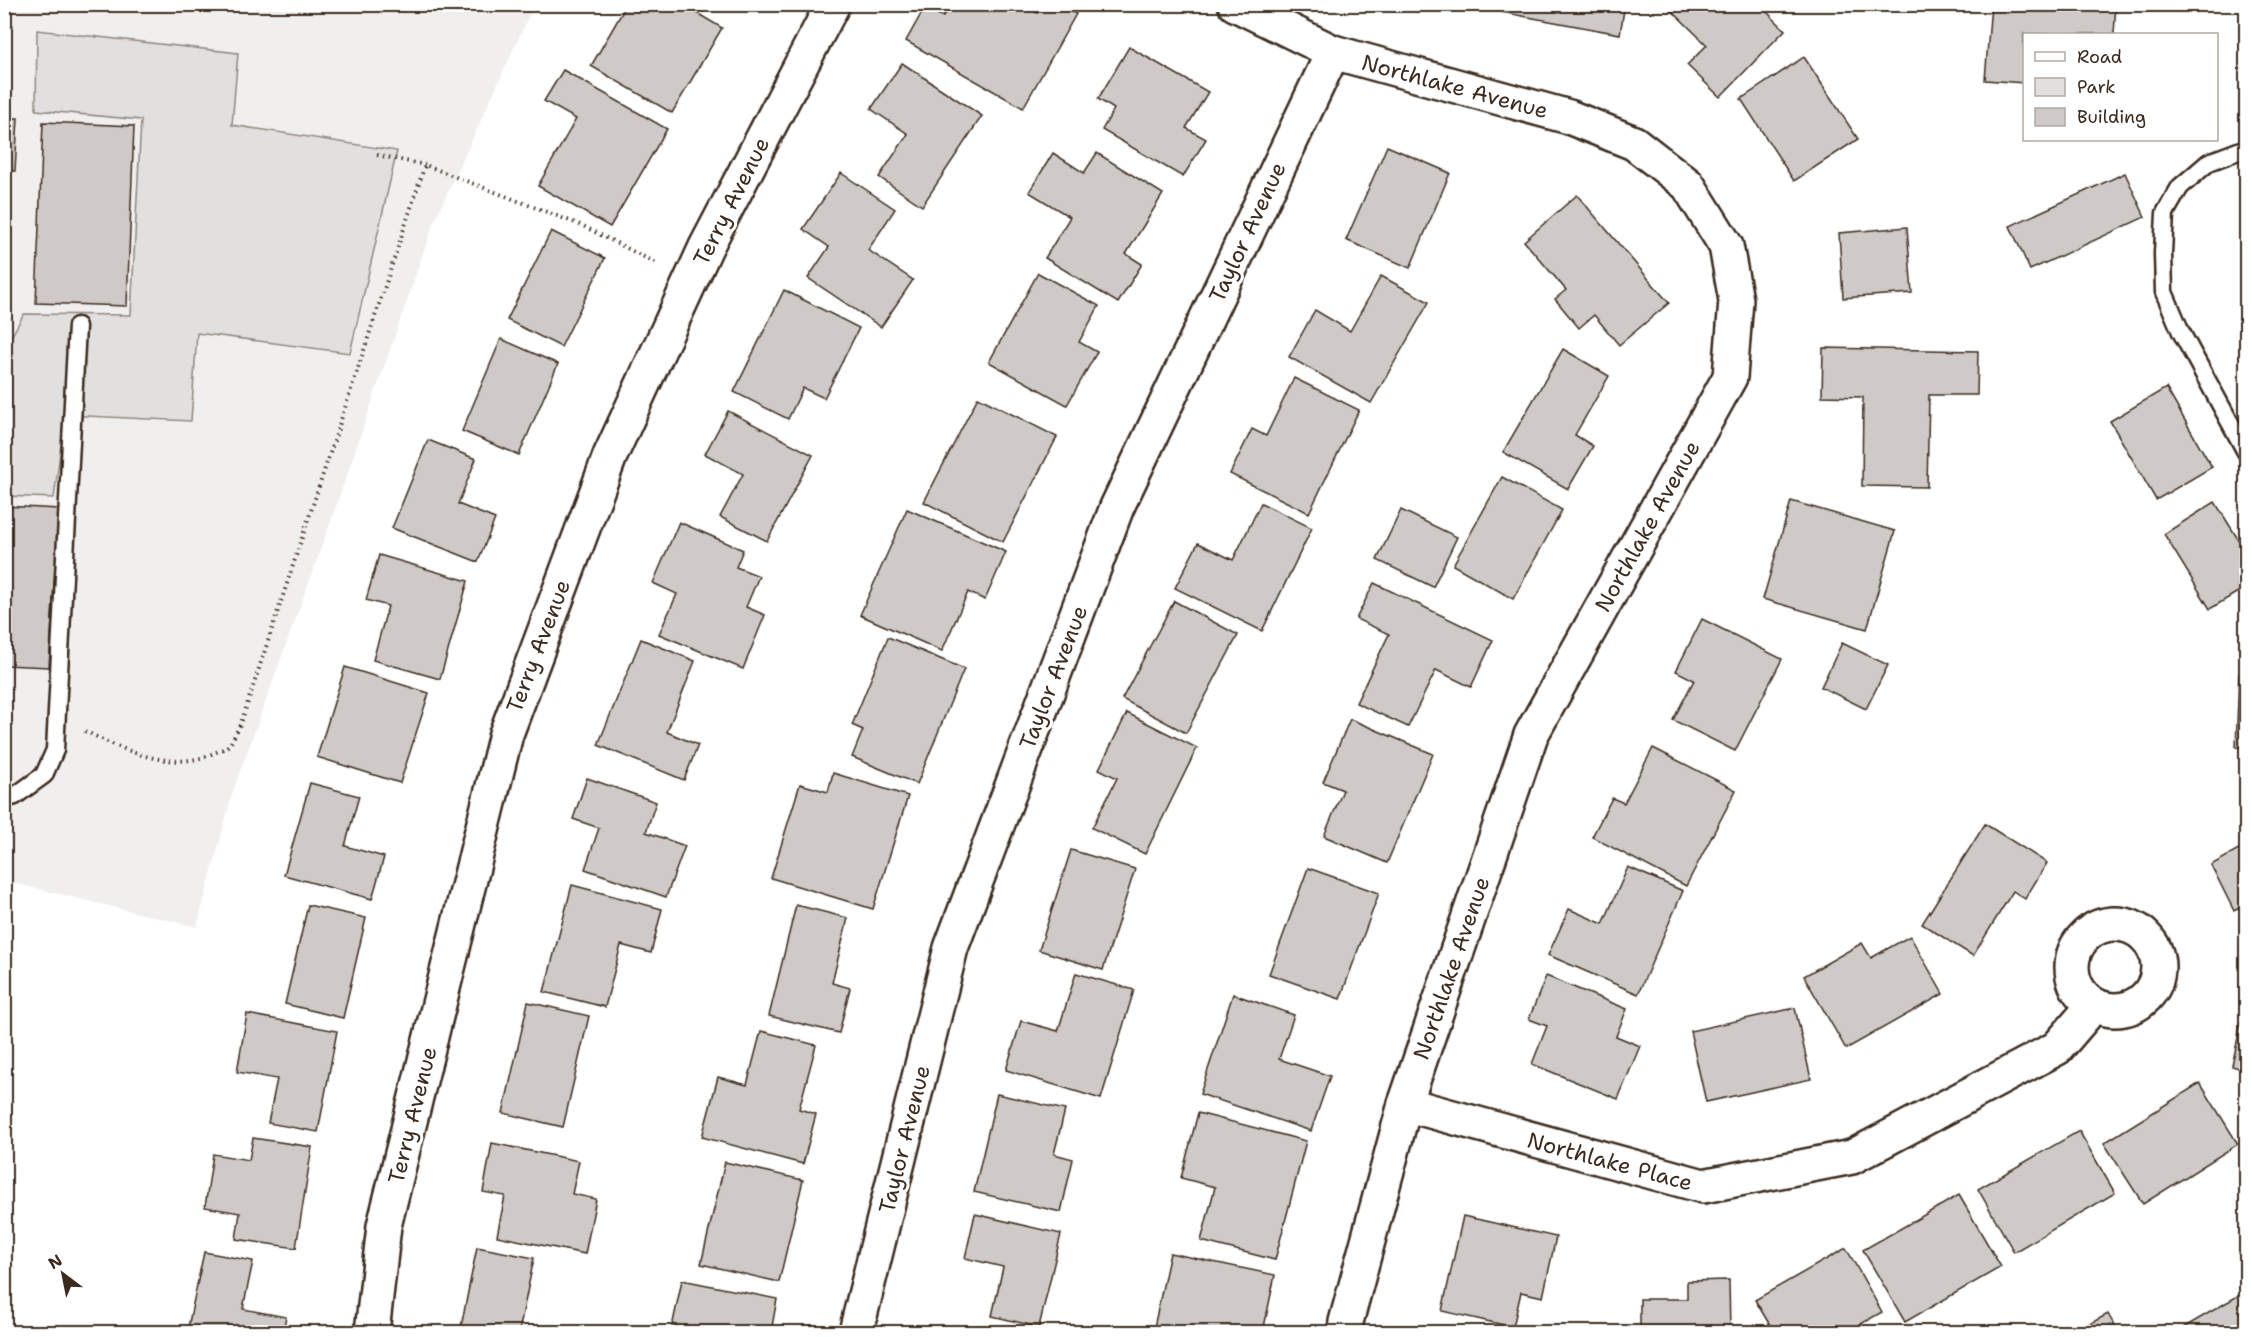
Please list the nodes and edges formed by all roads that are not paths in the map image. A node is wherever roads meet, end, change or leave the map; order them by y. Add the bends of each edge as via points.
1 (833, 4) edge
2 (1235, 4) edge
3 (1333, 52) junction
4 (2247, 148) edge
5 (77, 326) dead end
6 (2247, 452) edge
7 (4, 799) edge
8 (2094, 1005) dead end
9 (1405, 1104) junction
10 (372, 1332) edge
11 (856, 1332) edge
12 (1345, 1332) edge

1 - 10 street, Terry Avenue via 706,247 610,456 506,734 384,1226
2 - 3 street, Northlake Avenue
3 - 9 street, Northlake Avenue via 1569,117 1634,143 1688,185 1726,246 1736,300 1730,377 1531,735
3 - 11 street, Taylor Avenue via 1117,507 955,937
4 - 6 lane via 2210,162 2180,187 2165,213 2163,253 2164,292 2181,332
5 - 7 lane via 55,750 44,775 15,796
8 - 9 street, Northlake Place via 2057,1048 1852,1157 1703,1186
9 - 12 street, Northlake Avenue

